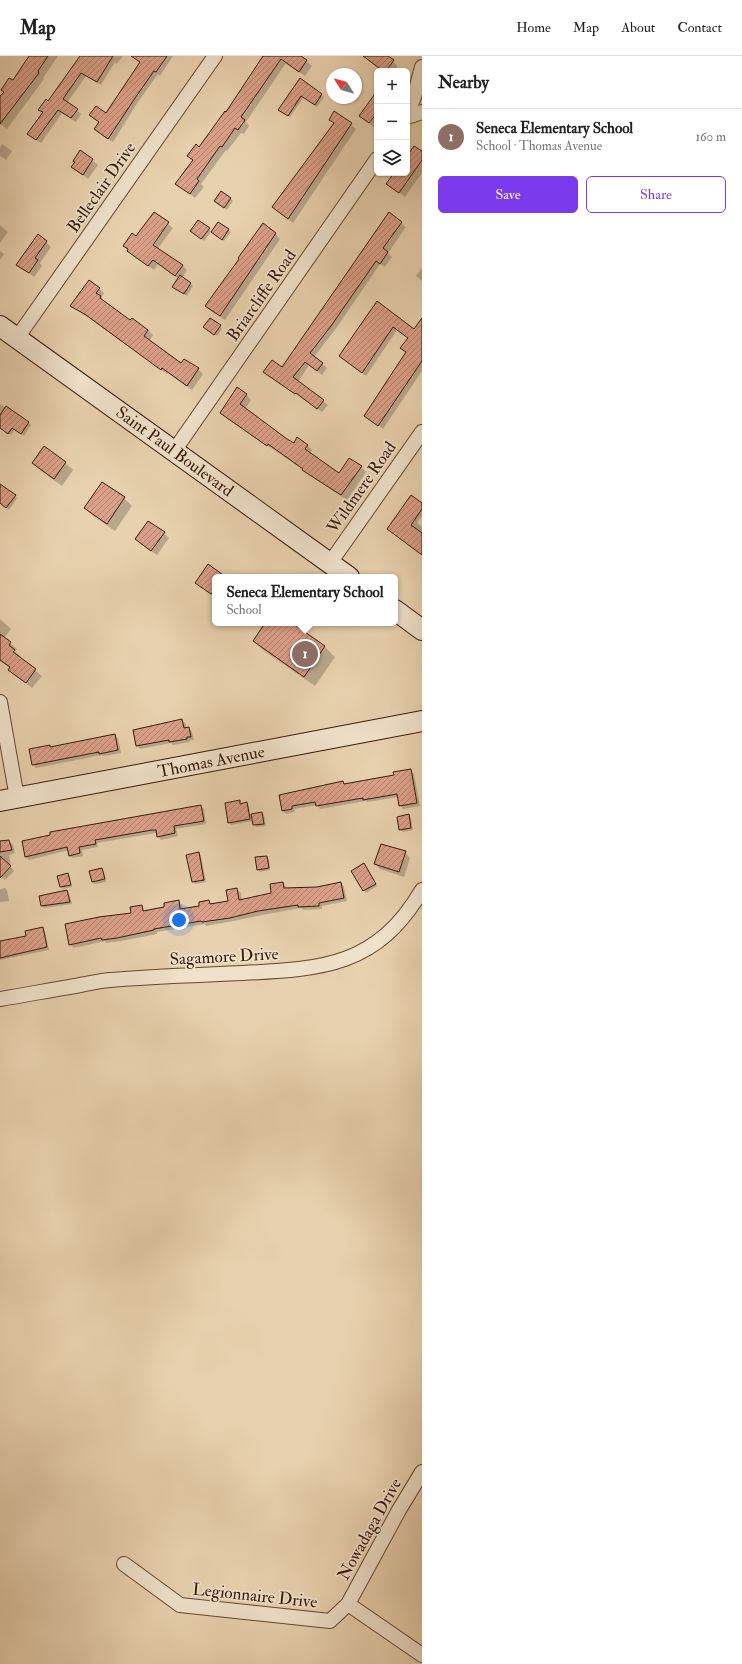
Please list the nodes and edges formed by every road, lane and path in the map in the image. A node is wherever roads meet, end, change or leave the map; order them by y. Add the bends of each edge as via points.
1 (215, 56) edge
2 (422, 68) edge
3 (410, 107) edge
4 (422, 112) edge
5 (410, 117) edge
6 (374, 163) edge
7 (0, 326) edge
8 (18, 338) junction
9 (422, 432) edge
10 (174, 451) junction
11 (330, 563) junction
12 (345, 574) edge
13 (398, 612) edge
14 (422, 630) edge
15 (0, 702) edge
16 (422, 721) edge
17 (9, 800) edge
18 (422, 890) edge
19 (0, 999) edge
20 (422, 1472) edge
21 (124, 1564) dead end
22 (348, 1604) junction
23 (422, 1655) edge

1 - 8 street, Belleclair Drive
2 - 3 street
4 - 5 street
6 - 10 street, Briarcliffe Road
7 - 8 street, Saint Paul Boulevard
8 - 10 street, Saint Paul Boulevard
9 - 11 street, Wildmere Road
10 - 11 street, Saint Paul Boulevard
11 - 12 street, Saint Paul Boulevard
13 - 14 street
15 - 17 street
16 - 17 street, Thomas Avenue
18 - 19 street, Sagamore Drive via 388,933 368,948 328,965 288,971 110,980
20 - 22 street, Nowadaga Drive
21 - 22 street, Legionnaire Drive via 180,1605 330,1621
22 - 23 street

